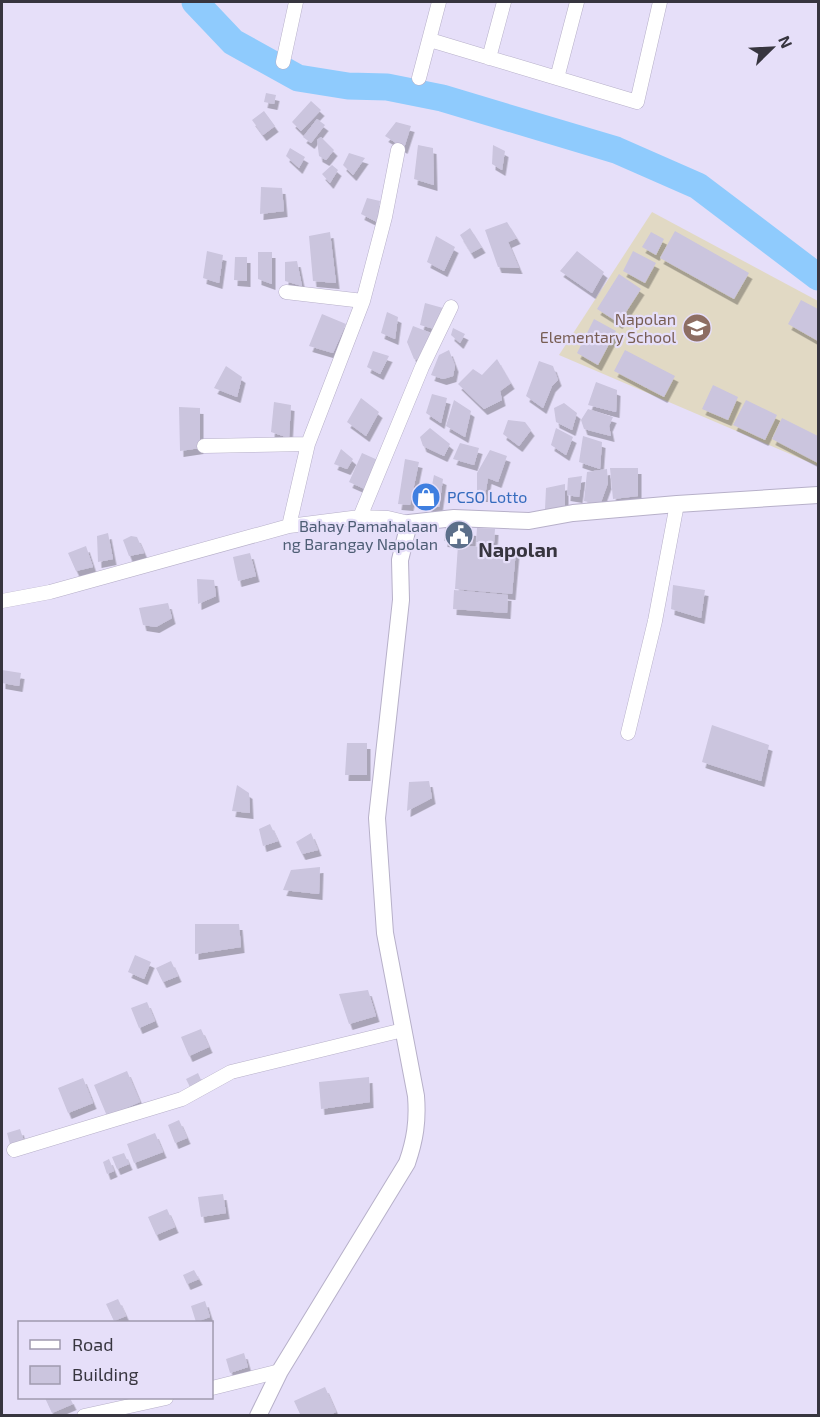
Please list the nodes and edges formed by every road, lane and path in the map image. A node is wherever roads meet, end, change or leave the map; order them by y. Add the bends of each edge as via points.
1 (296, 2) edge
2 (439, 2) edge
3 (504, 2) edge
4 (577, 2) edge
5 (660, 2) edge
6 (429, 40) junction
7 (489, 58) junction
8 (283, 62) dead end
9 (420, 78) dead end
10 (556, 78) junction
11 (399, 150) dead end
12 (286, 292) dead end
13 (363, 301) junction
14 (452, 307) dead end
15 (308, 444) junction
16 (204, 447) dead end
17 (819, 495) edge
18 (677, 504) junction
19 (360, 517) junction
20 (409, 523) junction
21 (289, 526) junction
22 (2, 601) edge
23 (628, 733) dead end
24 (403, 1030) junction
25 (14, 1150) dead end
26 (280, 1371) junction
27 (213, 1388) edge
28 (161, 1399) edge
29 (84, 1416) edge
30 (258, 1416) edge

1 - 8 street
2 - 6 street
3 - 7 street
4 - 10 street
5 - 10 street via 637,102
6 - 7 street
6 - 9 street
7 - 10 street
11 - 13 street
12 - 13 street
13 - 15 street
14 - 19 street via 422,367
15 - 16 street
15 - 21 street
17 - 18 street
18 - 20 street via 529,521 454,518
18 - 23 street
19 - 20 street
19 - 21 street
20 - 24 street via 400,560 401,600 377,818 385,933
21 - 22 street via 50,592
24 - 25 street via 231,1072 182,1099
24 - 26 street via 418,1117 407,1163
26 - 27 street
26 - 30 street
28 - 29 street

